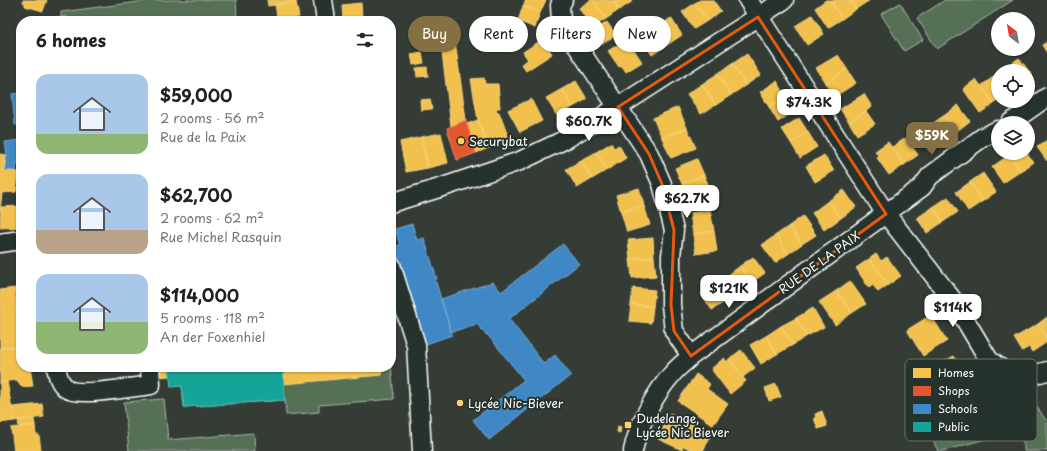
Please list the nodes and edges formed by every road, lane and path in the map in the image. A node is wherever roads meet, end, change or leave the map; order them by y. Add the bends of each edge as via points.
1 (323, 0) edge
2 (563, 0) edge
3 (748, 0) edge
4 (784, 0) edge
5 (325, 16) edge
6 (758, 17) junction
7 (1047, 97) edge
8 (618, 107) junction
9 (1020, 116) edge
10 (991, 133) edge
11 (396, 201) edge
12 (886, 214) junction
13 (16, 241) edge
14 (0, 243) edge
15 (396, 281) edge
16 (691, 356) junction
17 (989, 359) edge
18 (1047, 371) edge
19 (57, 372) edge
20 (150, 372) edge
21 (1037, 374) edge
22 (422, 451) edge
23 (633, 451) edge

1 - 5 street
2 - 8 street via 560,5 561,22
3 - 6 street
4 - 6 street
6 - 8 street
6 - 12 street
7 - 9 street
8 - 11 street via 566,139 520,161
8 - 16 street via 649,154 662,184 674,230 671,305 674,330
10 - 12 street, RUE DE LA PAIX via 930,176 922,187
12 - 16 street, RUE DE LA PAIX
12 - 17 street via 956,304
13 - 14 street
15 - 22 street via 416,345
16 - 23 street, RUE DE LA PAIX via 673,373 659,392 641,423
18 - 21 street
19 - 20 street via 58,379 67,389 81,393 151,385

